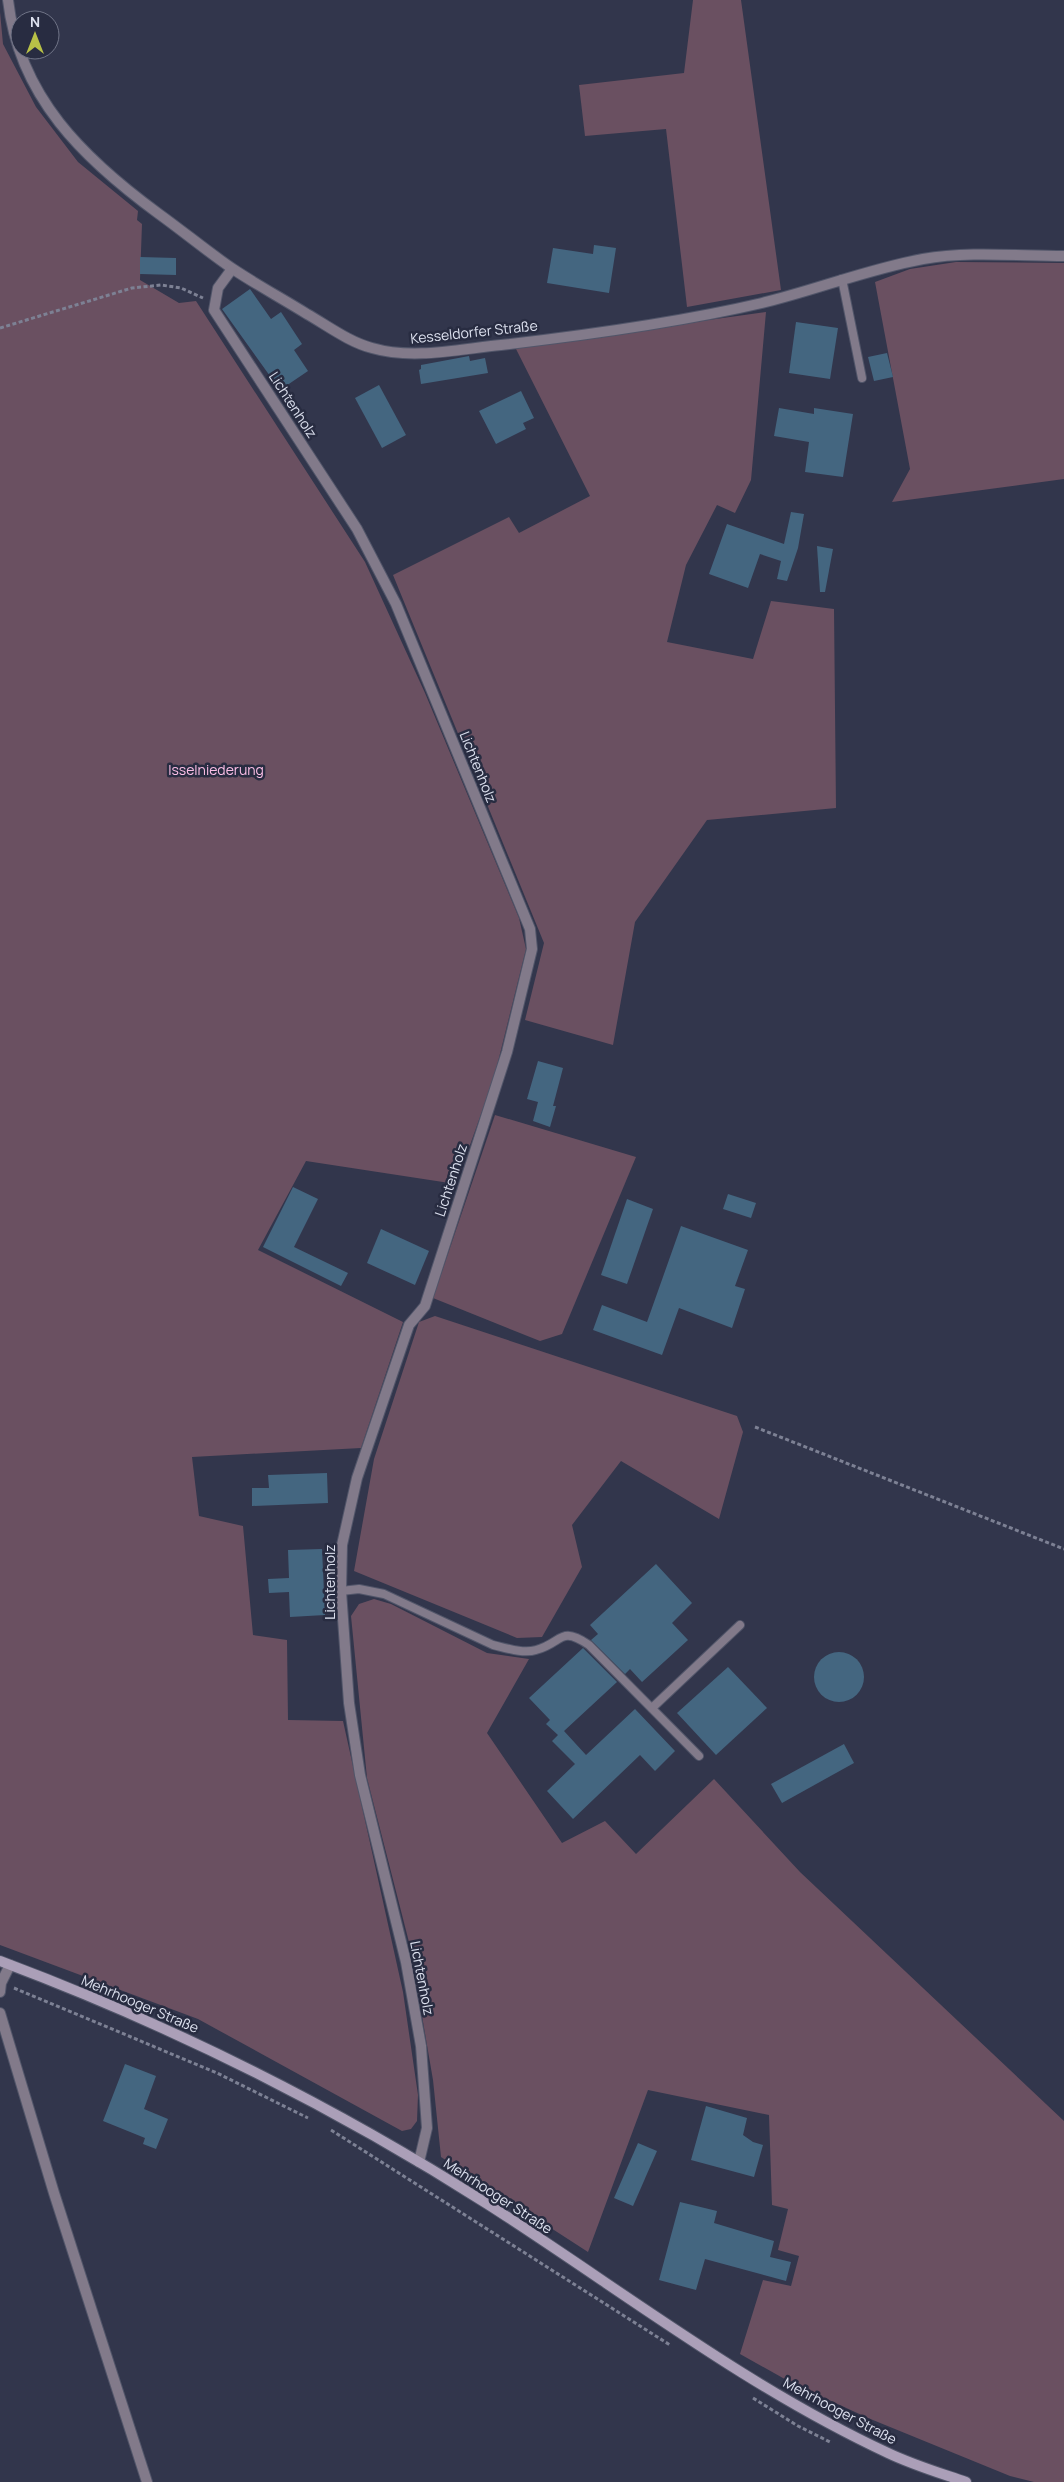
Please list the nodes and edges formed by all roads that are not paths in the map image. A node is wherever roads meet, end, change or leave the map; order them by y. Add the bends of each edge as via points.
1 (8, 0) edge
2 (1064, 256) edge
3 (232, 268) junction
4 (842, 279) junction
5 (862, 378) dead end
6 (342, 1591) junction
7 (740, 1625) dead end
8 (652, 1708) junction
9 (699, 1756) dead end
10 (0, 1961) edge
11 (10, 1965) junction
12 (0, 1988) edge
13 (0, 2013) edge
14 (419, 2162) junction
15 (147, 2482) edge
16 (966, 2482) edge

1 - 3 street, Kesseldorfer Straße via 11,28 22,60 39,94 64,130 105,173
2 - 4 street, Kesseldorfer Straße via 941,257
3 - 4 street, Kesseldorfer Straße via 345,337 369,348 394,353 510,344 704,316 785,298
3 - 6 street, Lichtenholz via 218,288 214,310 357,529 396,604 530,929 532,948 507,1052 425,1306 409,1325 357,1478 342,1546
4 - 5 lane
6 - 8 lane via 359,1589 384,1594 493,1645 512,1649 535,1651 574,1635 589,1644
6 - 14 street, Lichtenholz via 349,1703 360,1774 406,1962 421,2046 427,2128
7 - 8 lane
8 - 9 lane
10 - 11 main road, Mehrhooger Straße
11 - 12 street
11 - 14 main road, Mehrhooger Straße via 114,2005 218,2053
13 - 15 street
14 - 16 main road, Mehrhooger Straße via 815,2416 890,2454

